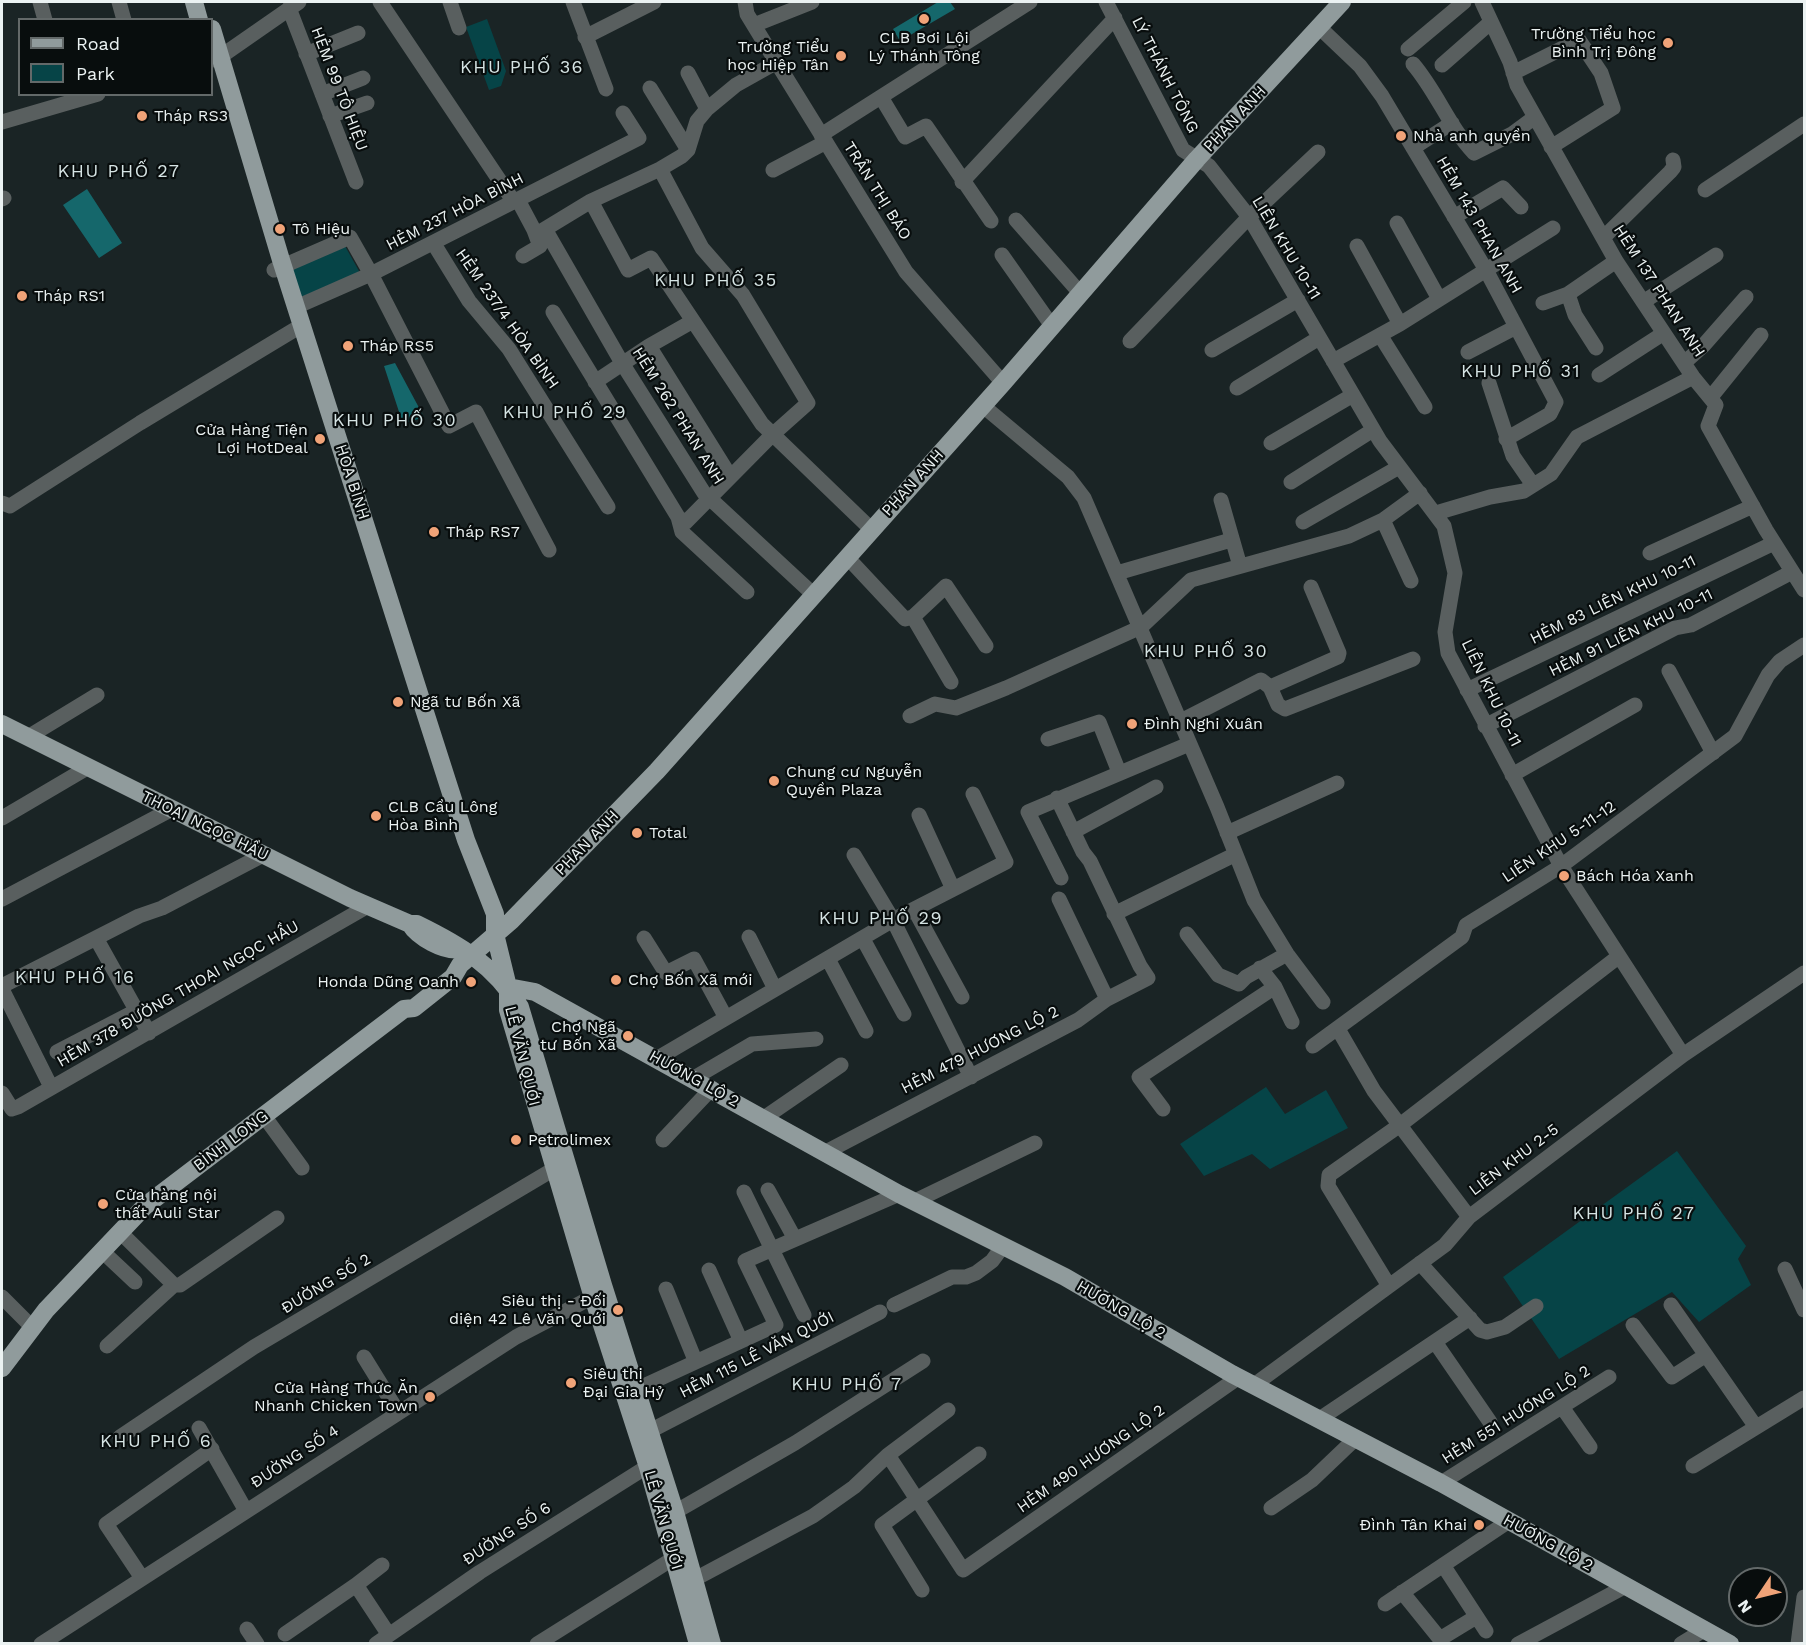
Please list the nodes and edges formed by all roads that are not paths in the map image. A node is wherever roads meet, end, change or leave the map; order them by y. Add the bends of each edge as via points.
1 (40, 2) edge
2 (119, 2) edge
3 (194, 2) edge
4 (203, 2) edge
5 (380, 2) edge
6 (450, 2) edge
7 (573, 2) edge
8 (654, 2) edge
9 (745, 2) edge
10 (812, 2) edge
11 (1030, 2) edge
12 (1106, 2) edge
13 (1342, 2) edge
14 (1464, 2) edge
15 (1482, 2) edge
16 (287, 6) edge
17 (44, 18) edge
18 (123, 18) edge
19 (198, 18) edge
20 (208, 18) edge
21 (1115, 18) junction
22 (1491, 22) junction
23 (754, 25) junction
24 (1318, 27) junction
25 (459, 28) dead end
26 (357, 33) dead end
27 (585, 37) junction
28 (213, 44) edge
29 (1408, 49) dead end
30 (306, 54) junction
31 (214, 59) edge
32 (777, 62) junction
33 (1413, 64) dead end
34 (1442, 65) dead end
35 (688, 73) dead end
36 (1513, 73) junction
37 (363, 78) dead end
38 (650, 88) dead end
39 (606, 89) dead end
40 (322, 94) junction
41 (86, 96) edge
42 (881, 97) junction
43 (69, 99) edge
44 (367, 103) dead end
45 (707, 109) junction
46 (623, 113) dead end
47 (330, 116) junction
48 (1534, 117) junction
49 (2, 122) edge
50 (1452, 123) junction
51 (1804, 124) edge
52 (824, 138) junction
53 (1551, 147) junction
54 (1413, 148) junction
55 (688, 150) junction
56 (1318, 152) dead end
57 (1197, 159) junction
58 (1673, 160) dead end
59 (660, 169) junction
60 (773, 170) dead end
61 (356, 182) dead end
62 (962, 182) junction
63 (1705, 190) dead end
64 (516, 201) junction
65 (591, 201) junction
66 (1521, 207) dead end
67 (1249, 217) junction
68 (1454, 217) junction
69 (1016, 220) dead end
70 (991, 221) dead end
71 (1397, 223) dead end
72 (1553, 228) dead end
73 (540, 230) junction
74 (1603, 238) junction
75 (434, 244) junction
76 (1357, 246) dead end
77 (1002, 255) dead end
78 (1716, 255) dead end
79 (523, 256) dead end
80 (1616, 261) junction
81 (279, 268) junction
82 (1486, 270) junction
83 (371, 274) junction
84 (1080, 293) junction
85 (1568, 294) junction
86 (1438, 297) junction
87 (1746, 297) dead end
88 (1298, 300) junction
89 (1643, 302) junction
90 (1543, 303) dead end
91 (296, 307) junction
92 (553, 312) dead end
93 (693, 321) junction
94 (1400, 324) junction
95 (1052, 326) junction
96 (1516, 327) junction
97 (294, 330) junction
98 (1664, 333) junction
99 (1380, 335) junction
100 (1761, 335) dead end
101 (1319, 338) junction
102 (1130, 340) dead end
103 (649, 346) junction
104 (1596, 348) dead end
105 (1212, 350) dead end
106 (1468, 352) dead end
107 (1333, 361) junction
108 (622, 363) junction
109 (1688, 370) junction
110 (1599, 375) dead end
111 (595, 382) junction
112 (1003, 383) junction
113 (1489, 383) dead end
114 (1237, 388) dead end
115 (1353, 396) junction
116 (1711, 397) junction
117 (981, 405) junction
118 (1425, 407) dead end
119 (1373, 430) junction
120 (771, 436) junction
121 (1506, 439) junction
122 (1271, 443) dead end
123 (1399, 467) junction
124 (730, 476) junction
125 (1291, 482) dead end
126 (1533, 485) junction
127 (1420, 493) junction
128 (709, 499) junction
129 (1221, 500) dead end
130 (2, 503) edge
131 (1753, 506) junction
132 (608, 507) dead end
133 (1436, 513) junction
134 (678, 517) junction
135 (1383, 520) junction
136 (1303, 522) dead end
137 (872, 530) junction
138 (1231, 540) junction
139 (1774, 543) junction
140 (549, 550) dead end
141 (1650, 553) dead end
142 (847, 557) junction
143 (1240, 566) junction
144 (1792, 572) junction
145 (1118, 573) junction
146 (1411, 580) dead end
147 (378, 581) junction
148 (1311, 587) dead end
149 (1804, 590) edge
150 (747, 592) dead end
151 (814, 595) junction
152 (913, 617) junction
153 (1141, 627) junction
154 (1804, 645) edge
155 (986, 646) dead end
156 (1413, 659) dead end
157 (1669, 671) dead end
158 (951, 682) dead end
159 (1270, 687) junction
160 (1467, 690) junction
161 (97, 695) dead end
162 (1635, 705) dead end
163 (910, 716) dead end
164 (1179, 722) junction
165 (1485, 726) junction
166 (5, 729) edge
167 (28, 737) junction
168 (1048, 739) dead end
169 (1189, 744) junction
170 (1713, 753) junction
171 (87, 768) junction
172 (1119, 772) junction
173 (1512, 775) junction
174 (1337, 783) dead end
175 (1156, 787) dead end
176 (973, 794) dead end
177 (1057, 798) junction
178 (172, 810) junction
179 (919, 815) dead end
180 (2, 818) edge
181 (1073, 832) junction
182 (1227, 833) junction
183 (263, 855) junction
184 (854, 855) dead end
185 (1234, 855) junction
186 (1561, 866) junction
187 (1061, 878) dead end
188 (953, 889) junction
189 (2, 899) edge
190 (1059, 899) dead end
191 (368, 906) junction
192 (914, 909) junction
193 (1114, 914) junction
194 (893, 920) junction
195 (495, 934) junction
196 (1187, 934) dead end
197 (749, 937) dead end
198 (96, 938) junction
199 (644, 938) dead end
200 (863, 939) junction
201 (1287, 954) junction
202 (465, 956) junction
203 (1618, 957) junction
204 (828, 958) junction
205 (1260, 968) junction
206 (1804, 974) edge
207 (2, 987) edge
208 (508, 987) junction
209 (1275, 987) junction
210 (775, 990) junction
211 (962, 997) dead end
212 (1107, 999) junction
213 (1323, 1002) dead end
214 (136, 1011) junction
215 (904, 1014) dead end
216 (726, 1018) junction
217 (1292, 1022) dead end
218 (1338, 1029) junction
219 (866, 1030) dead end
220 (149, 1033) junction
221 (816, 1039) dead end
222 (1313, 1046) dead end
223 (57, 1052) dead end
224 (1683, 1055) junction
225 (658, 1058) junction
226 (841, 1065) dead end
227 (971, 1077) junction
228 (694, 1078) junction
229 (51, 1087) junction
230 (712, 1088) junction
231 (5, 1098) edge
232 (1163, 1109) dead end
233 (264, 1116) junction
234 (764, 1118) junction
235 (1400, 1125) junction
236 (663, 1140) dead end
237 (1035, 1143) dead end
238 (826, 1152) junction
239 (302, 1168) dead end
240 (554, 1169) junction
241 (768, 1190) dead end
242 (744, 1192) dead end
243 (907, 1198) junction
244 (1469, 1217) junction
245 (276, 1218) dead end
246 (120, 1232) junction
247 (795, 1239) junction
248 (1004, 1246) junction
249 (773, 1248) junction
250 (102, 1251) junction
251 (1420, 1263) junction
252 (1785, 1269) dead end
253 (709, 1270) dead end
254 (135, 1282) dead end
255 (174, 1286) junction
256 (1389, 1286) junction
257 (666, 1289) dead end
258 (599, 1294) junction
259 (2, 1297) edge
260 (1671, 1305) dead end
261 (1536, 1306) dead end
262 (1804, 1310) edge
263 (804, 1315) dead end
264 (1470, 1318) junction
265 (1633, 1325) dead end
266 (32, 1328) junction
267 (740, 1339) junction
268 (1435, 1342) junction
269 (107, 1346) dead end
270 (1706, 1355) junction
271 (364, 1357) dead end
272 (695, 1360) junction
273 (923, 1361) dead end
274 (2, 1368) edge
275 (1609, 1377) dead end
276 (1247, 1381) junction
277 (636, 1389) junction
278 (1804, 1398) edge
279 (1562, 1407) junction
280 (948, 1410) dead end
281 (398, 1412) junction
282 (1318, 1420) junction
283 (1490, 1422) dead end
284 (1756, 1426) junction
285 (199, 1428) dead end
286 (650, 1431) junction
287 (120, 1437) dead end
288 (1355, 1439) junction
289 (1590, 1447) dead end
290 (212, 1449) junction
291 (888, 1455) junction
292 (979, 1455) dead end
293 (653, 1463) junction
294 (1693, 1466) dead end
295 (1441, 1483) junction
296 (916, 1500) junction
297 (1271, 1508) dead end
298 (246, 1511) junction
299 (675, 1512) junction
300 (1509, 1521) junction
301 (674, 1558) junction
302 (382, 1565) dead end
303 (1443, 1565) junction
304 (142, 1578) junction
305 (695, 1579) junction
306 (356, 1585) junction
307 (1626, 1586) junction
308 (921, 1590) dead end
309 (1402, 1592) junction
310 (1804, 1597) edge
311 (1385, 1604) dead end
312 (1476, 1617) junction
313 (247, 1629) dead end
314 (1704, 1630) junction
315 (1486, 1631) dead end
316 (285, 1634) dead end
317 (383, 1640) edge
318 (703, 1642) edge
319 (40, 1644) edge
320 (257, 1644) edge
321 (537, 1644) edge
322 (1518, 1644) edge
323 (1681, 1644) edge
324 (1730, 1644) edge
325 (1798, 1644) edge

1 - 17 street
2 - 18 street
3 - 19 main road
4 - 20 main road
5 - 64 street, HẺM 262 PHAN ANH
6 - 25 street
7 - 27 street
8 - 27 street
9 - 23 street, TRẦN THỊ BÁO
10 - 23 street
11 - 42 street
12 - 21 street, LÝ THÁNH TÔNG
13 - 24 main road, PHAN ANH
14 - 29 street
15 - 22 street, HẺM 137 PHAN ANH
16 - 30 street, HẺM 99 TÔ HIỆU
16 - 31 street
21 - 57 street, LÝ THÁNH TÔNG via 1183,150
21 - 62 street
22 - 34 street
22 - 36 street, HẺM 137 PHAN ANH
23 - 32 street, TRẦN THỊ BÁO
24 - 54 street, HẺM 143 PHAN ANH via 1360,66
24 - 57 main road, PHAN ANH
26 - 30 street
27 - 39 street
28 - 31 main road, HÒA BÌNH
30 - 40 street, HẺM 99 TÔ HIỆU
31 - 81 main road, HÒA BÌNH
32 - 45 street via 736,85
32 - 52 street, TRẦN THỊ BÁO
33 - 50 street
35 - 45 street
36 - 48 street, HẺM 137 PHAN ANH
36 - 53 street via 1579,40 1601,73 1613,108
37 - 40 street
38 - 55 street
40 - 47 street, HẺM 99 TÔ HIỆU
41 - 43 street
42 - 52 street
42 - 62 street via 905,137 926,126
43 - 49 street
44 - 47 street
45 - 55 street via 697,121
46 - 64 street, HẺM 237 HÒA BÌNH via 639,138
47 - 61 street, HẺM 99 TÔ HIỆU
48 - 50 street via 1512,134 1474,153
48 - 53 street, HẺM 137 PHAN ANH
50 - 54 street
51 - 63 street
52 - 60 street
52 - 112 street, TRẦN THỊ BÁO via 906,272
53 - 74 street, HẺM 137 PHAN ANH
54 - 68 street, HẺM 143 PHAN ANH
55 - 59 street
56 - 67 street
57 - 67 street, LIÊN KHU 10-11 via 1209,166
57 - 84 main road, PHAN ANH
58 - 74 street via 1670,172
59 - 65 street
59 - 120 street via 702,248 743,296 808,403
62 - 70 street
64 - 73 street, HẺM 262 PHAN ANH
64 - 75 street, HẺM 237 HÒA BÌNH
65 - 73 street
65 - 93 street via 628,270 651,258
66 - 68 street via 1503,188
67 - 88 street, LIÊN KHU 10-11
67 - 102 street
68 - 82 street, HẺM 143 PHAN ANH
69 - 84 street
71 - 86 street
72 - 82 street
73 - 79 street via 540,246
73 - 108 street, HẺM 262 PHAN ANH
74 - 80 street, HẺM 137 PHAN ANH
75 - 83 street, HẺM 237 HÒA BÌNH
75 - 132 street, HẺM 237/4 HÒA BÌNH via 469,301 509,349
76 - 94 street
77 - 95 street
78 - 89 street
80 - 85 street
80 - 89 street, HẺM 137 PHAN ANH
81 - 83 street via 350,237
81 - 91 main road, HÒA BÌNH
81 - 97 main road, HÒA BÌNH
82 - 86 street
82 - 96 street, HẺM 143 PHAN ANH
83 - 91 street, HẺM 237 HÒA BÌNH
83 - 140 street via 449,426 476,412
84 - 95 main road, PHAN ANH
85 - 90 street
85 - 104 street via 1575,315
86 - 94 street
87 - 109 street via 1726,316
88 - 101 street, LIÊN KHU 10-11
88 - 105 street
89 - 98 street, HẺM 137 PHAN ANH
91 - 147 main road, HÒA BÌNH
92 - 111 street
93 - 103 street
93 - 120 street
94 - 99 street
95 - 112 main road, PHAN ANH
96 - 106 street
96 - 121 street, HẺM 143 PHAN ANH via 1556,402 1550,414
97 - 130 street via 10,506
97 - 147 main road, HÒA BÌNH
98 - 109 street, HẺM 137 PHAN ANH
98 - 110 street
99 - 107 street
99 - 118 street
100 - 116 street
101 - 107 street, LIÊN KHU 10-11
101 - 114 street
103 - 108 street
103 - 124 street
107 - 115 street, LIÊN KHU 10-11
108 - 111 street
108 - 128 street, HẺM 262 PHAN ANH
109 - 116 street, HẺM 137 PHAN ANH
109 - 126 street via 1577,437 1551,474
111 - 134 street
112 - 117 main road, PHAN ANH
113 - 121 street
115 - 119 street, LIÊN KHU 10-11
115 - 122 street
116 - 131 street via 1716,405 1708,426
117 - 137 main road, PHAN ANH
117 - 145 street via 1077,487
119 - 123 street, LIÊN KHU 10-11
119 - 125 street
120 - 124 street
120 - 137 street
121 - 126 street
123 - 127 street, LIÊN KHU 10-11
123 - 136 street
124 - 128 street
126 - 133 street via 1524,491 1490,496
127 - 133 street, LIÊN KHU 10-11
127 - 135 street
128 - 134 street via 685,523
128 - 151 street, HẺM 262 PHAN ANH
129 - 138 street
131 - 139 street
131 - 141 street
133 - 160 street, LIÊN KHU 10-11 via 1444,526 1455,573 1444,632 1448,653
134 - 150 street via 682,532
135 - 143 street via 1349,536
135 - 146 street
137 - 142 main road, PHAN ANH
138 - 143 street
138 - 145 street
139 - 144 street
139 - 160 street, HẺM 83 LIÊN KHU 10-11
142 - 151 main road, PHAN ANH
142 - 152 street via 905,620
143 - 153 street via 1191,580
144 - 149 street
144 - 165 street, HẺM 91 LIÊN KHU 10-11
145 - 153 street
147 - 195 main road, HÒA BÌNH via 495,914
148 - 159 street via 1339,653 1332,661
151 - 195 main road, PHAN ANH via 650,778
152 - 155 street via 946,586
152 - 158 street
153 - 163 street via 956,708 935,704
153 - 164 street
154 - 170 street, LIÊN KHU 5-11-12 via 1780,661 1768,675 1735,736
156 - 159 street via 1285,709 1278,705
157 - 170 street
159 - 164 street via 1261,680
160 - 165 street, LIÊN KHU 10-11
161 - 167 street
162 - 173 street
164 - 169 street
165 - 173 street, LIÊN KHU 10-11
166 - 167 main road, THOẠI NGỌC HẦU
167 - 171 main road, THOẠI NGỌC HẦU
168 - 172 street via 1099,722
169 - 172 street
169 - 182 street
170 - 186 street, LIÊN KHU 5-11-12
171 - 178 main road, THOẠI NGỌC HẦU
171 - 180 street
172 - 177 street
173 - 186 street, LIÊN KHU 10-11
174 - 182 street
175 - 181 street
176 - 188 street via 1006,860
177 - 181 street
177 - 187 street via 1028,812
178 - 183 main road, THOẠI NGỌC HẦU
178 - 189 street
179 - 188 street
181 - 193 street
182 - 185 street
183 - 191 main road, THOẠI NGỌC HẦU
183 - 198 street
184 - 194 street
185 - 193 street
185 - 201 street via 1254,900
186 - 203 street, LIÊN KHU 10-11
186 - 218 street, LIÊN KHU 5-11-12 via 1466,925 1462,937
188 - 192 street
190 - 212 street
191 - 202 main road, THOẠI NGỌC HẦU via 446,938
191 - 220 street, HẺM 378 ĐƯỜNG THOẠI NGỌC HẦU
192 - 194 street
192 - 211 street
193 - 212 street, HẺM 479 HƯƠNG LỘ 2 via 1148,978
194 - 200 street
194 - 227 street
195 - 202 main road, PHAN ANH
195 - 208 main road, HÒA BÌNH
196 - 205 street via 1218,975 1239,984
197 - 210 street
198 - 207 street
198 - 214 street
199 - 216 street via 666,973 693,959
200 - 204 street
200 - 215 street
201 - 205 street
201 - 213 street
202 - 208 main road, THOẠI NGỌC HẦU
202 - 233 main road, BÌNH LONG via 453,977 438,990 414,1008 404,1010
203 - 224 street, LIÊN KHU 10-11
203 - 235 street
204 - 210 street
204 - 219 street
205 - 209 street
206 - 224 street, LIÊN KHU 2-5
207 - 229 street
208 - 225 main road, HƯƠNG LỘ 2 via 535,992
208 - 240 main road, LÊ VĂN QUỚI via 508,1010
208 - 258 main road, LÊ VĂN QUỚI via 520,1007
209 - 217 street
209 - 232 street via 1138,1077
210 - 216 street
212 - 227 street, HẺM 479 HƯƠNG LỘ 2 via 1078,1020
214 - 220 street
214 - 223 street
216 - 225 street
218 - 222 street, LIÊN KHU 5-11-12
218 - 235 street via 1374,1091
220 - 229 street, HẺM 378 ĐƯỜNG THOẠI NGỌC HẦU
221 - 228 street via 752,1044
224 - 244 street, LIÊN KHU 2-5
225 - 228 main road, HƯƠNG LỘ 2
226 - 234 street
227 - 238 street, HẺM 479 HƯƠNG LỘ 2
228 - 230 main road, HƯƠNG LỘ 2
229 - 231 street, HẺM 378 ĐƯỜNG THOẠI NGỌC HẦU via 12,1109
230 - 234 main road, HƯƠNG LỘ 2
230 - 236 street
233 - 239 street
233 - 246 main road, BÌNH LONG via 145,1206
234 - 238 main road, HƯƠNG LỘ 2
235 - 244 street
235 - 256 street via 1329,1175 1328,1186
237 - 243 street
238 - 243 main road, HƯƠNG LỘ 2
240 - 258 main road, LÊ VĂN QUỚI
240 - 287 street, ĐƯỜNG SỐ 2 via 254,1347
241 - 247 street
242 - 249 street
243 - 247 street
243 - 248 main road, HƯƠNG LỘ 2
244 - 251 street, LIÊN KHU 2-5 via 1445,1245
245 - 255 street
246 - 250 main road, BÌNH LONG
246 - 255 street
247 - 249 street
248 - 276 main road, HƯƠNG LỘ 2
248 - 286 street, HẺM 115 LÊ VĂN QUỚI via 992,1262 976,1273 952,1277 887,1308
249 - 263 street
249 - 267 street via 745,1261 776,1324
250 - 254 street
250 - 266 main road, BÌNH LONG
251 - 256 street, LIÊN KHU 2-5
251 - 264 street
252 - 262 street
253 - 267 street
255 - 269 street
256 - 276 street, LIÊN KHU 2-5
257 - 272 street
258 - 277 main road, LÊ VĂN QUỚI
258 - 281 street, ĐƯỜNG SỐ 4 via 516,1337
258 - 293 main road, LÊ VĂN QUỚI
259 - 266 street
260 - 270 street
261 - 264 street via 1495,1331 1480,1330
264 - 268 street
265 - 270 street via 1672,1377
266 - 274 main road, BÌNH LONG
267 - 272 street
268 - 282 street
268 - 283 street
270 - 284 street
271 - 281 street
272 - 277 street
273 - 299 street via 795,1443
275 - 279 street, HẺM 551 HƯƠNG LỘ 2
276 - 282 main road, HƯƠNG LỘ 2
276 - 296 street, HẺM 490 HƯƠNG LỘ 2 via 963,1570
277 - 286 main road, LÊ VĂN QUỚI
278 - 284 street
279 - 289 street
279 - 295 street, HẺM 551 HƯƠNG LỘ 2
280 - 291 street
281 - 298 street, ĐƯỜNG SỐ 4
282 - 288 main road, HƯƠNG LỘ 2
284 - 294 street
285 - 290 street
286 - 293 main road, LÊ VĂN QUỚI
288 - 295 main road, HƯƠNG LỘ 2
288 - 297 street via 1312,1480
290 - 298 street
290 - 304 street via 106,1524
291 - 296 street
291 - 305 street via 854,1487 813,1516
292 - 296 street
293 - 299 main road, LÊ VĂN QUỚI
293 - 301 main road, LÊ VĂN QUỚI
293 - 317 street, ĐƯỜNG SỐ 6 via 480,1572
295 - 300 main road, HƯƠNG LỘ 2
296 - 308 street via 882,1525
298 - 304 street, ĐƯỜNG SỐ 4
299 - 305 main road, LÊ VĂN QUỚI
300 - 303 street
300 - 307 main road, HƯƠNG LỘ 2
301 - 318 main road, LÊ VĂN QUỚI
301 - 321 street
302 - 306 street
303 - 309 street
303 - 312 street
304 - 319 street, ĐƯỜNG SỐ 4
305 - 318 main road, LÊ VĂN QUỚI
306 - 316 street
306 - 317 street
307 - 314 main road, HƯƠNG LỘ 2
307 - 322 street
309 - 311 street
309 - 312 street via 1440,1640
310 - 325 street
312 - 315 street
313 - 320 street
314 - 323 street
314 - 324 main road, HƯƠNG LỘ 2

